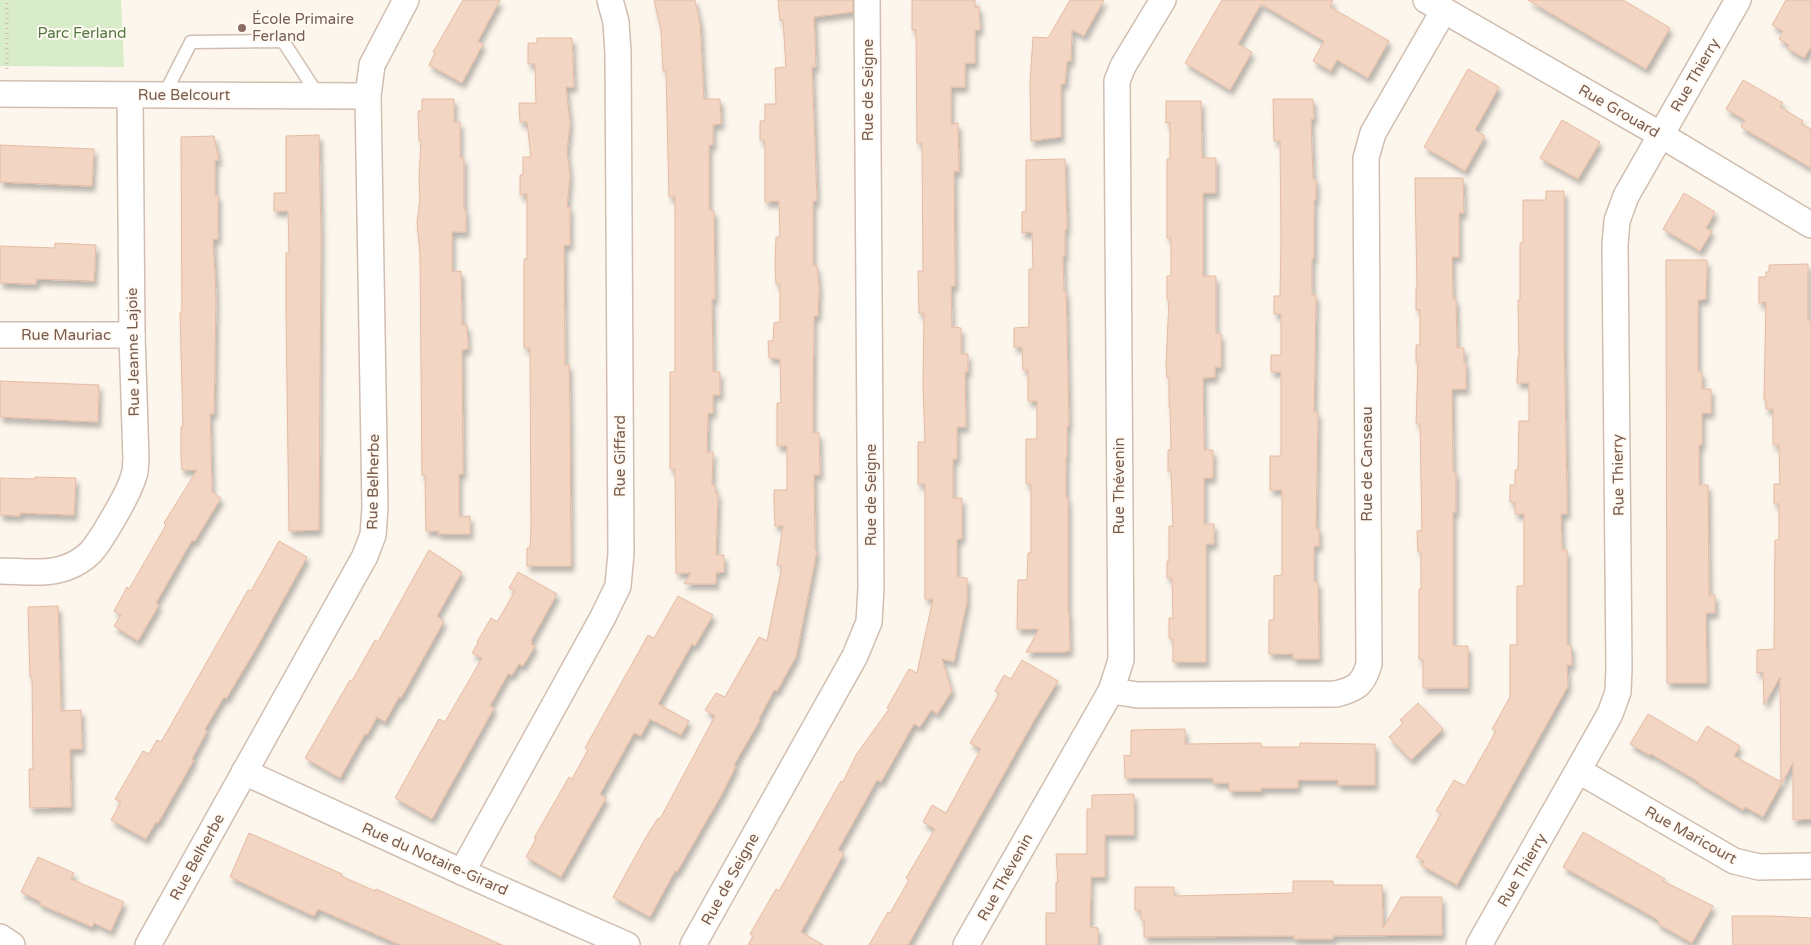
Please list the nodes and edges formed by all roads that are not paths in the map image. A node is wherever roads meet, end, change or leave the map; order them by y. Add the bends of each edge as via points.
1 (406, 0) edge
2 (610, 0) edge
3 (868, 0) edge
4 (1163, 0) edge
5 (1738, 0) edge
6 (1435, 5) edge
7 (0, 94) edge
8 (164, 94) junction
9 (130, 95) junction
10 (318, 95) junction
11 (368, 96) junction
12 (1661, 135) junction
13 (1811, 225) edge
14 (132, 335) junction
15 (0, 336) edge
16 (0, 571) edge
17 (1111, 691) junction
18 (1579, 771) junction
19 (244, 772) junction
20 (1811, 866) edge
21 (462, 872) junction
22 (0, 937) edge
23 (12, 945) edge
24 (148, 945) edge
25 (627, 945) edge
26 (693, 945) edge
27 (966, 945) edge
28 (1479, 945) edge

1 - 11 street, Rue Belherbe via 372,65
2 - 21 street, Rue Giffard via 616,22 618,54 621,553 618,586
3 - 26 street, Rue de Seigne via 872,588 869,622 855,656
4 - 17 street, Rue Thévenin via 1117,81 1120,660
5 - 12 street, Rue Thierry
6 - 12 street, Rue Grouard
6 - 17 street, Rue de Canseau via 1373,133 1366,158 1369,664 1366,676 1358,686 1336,694 1138,695
7 - 9 street, Rue Belcourt
8 - 9 street, Rue Belcourt
8 - 10 street, Rue Belcourt
8 - 10 lane via 191,42 283,41
9 - 14 street, Rue Jeanne Lajoie
10 - 11 street, Rue Belcourt
11 - 19 street, Rue Belherbe via 373,534 365,556
12 - 13 street, Rue Grouard
12 - 18 street, Rue Thierry via 1626,196 1617,221 1618,692 1610,714
14 - 15 street, Rue Mauriac
14 - 16 street, Rue Jeanne Lajoie via 136,460 135,475 128,490 99,541 78,562 51,571
17 - 27 street, Rue Thévenin
18 - 20 street, Rue Maricourt via 1734,861 1759,867
18 - 28 street, Rue Thierry
19 - 21 street, Rue du Notaire-Girard
19 - 24 street, Rue Belherbe
21 - 25 street, Rue du Notaire-Girard
22 - 23 street

